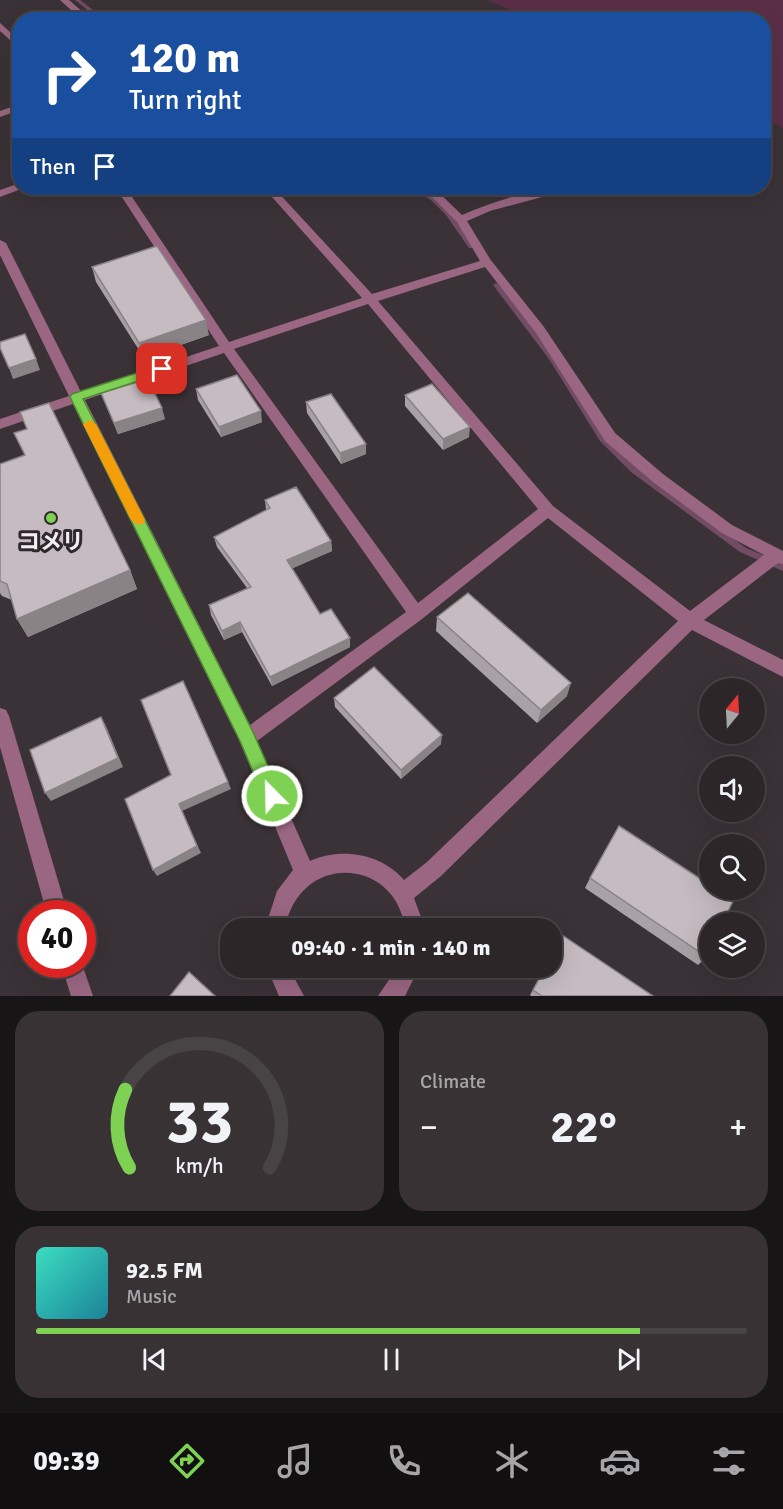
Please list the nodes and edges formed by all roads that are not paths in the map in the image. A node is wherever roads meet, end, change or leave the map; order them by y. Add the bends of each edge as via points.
1 (64, 0) edge
2 (78, 12) edge
3 (0, 26) edge
4 (12, 38) edge
5 (126, 195) edge
6 (275, 195) edge
7 (435, 195) edge
8 (538, 195) edge
9 (461, 220) junction
10 (0, 243) edge
11 (487, 263) junction
12 (370, 299) junction
13 (226, 347) junction
14 (76, 397) junction
15 (0, 424) edge
16 (548, 510) junction
17 (779, 557) edge
18 (416, 614) junction
19 (690, 621) junction
20 (783, 669) edge
21 (0, 717) edge
22 (247, 738) junction
23 (305, 874) junction
24 (404, 893) junction
25 (54, 900) edge
26 (276, 918) edge
27 (412, 918) edge
28 (76, 978) edge
29 (282, 978) edge
30 (403, 978) edge
31 (396, 994) edge
32 (290, 995) edge
33 (82, 996) edge

1 - 2 street
3 - 4 street
5 - 13 street
6 - 12 street
7 - 9 street
8 - 9 street
9 - 11 street
10 - 14 street
11 - 12 street
11 - 17 street via 540,330 610,437 727,530
12 - 13 street
12 - 16 street
13 - 14 street
13 - 18 street
14 - 15 street
14 - 22 street
16 - 18 street
16 - 19 street
17 - 19 street
18 - 22 street
19 - 20 street
19 - 24 street
21 - 25 street
22 - 23 street
23 - 24 street via 340,861 376,868
23 - 26 street via 278,908
24 - 27 street
28 - 33 street
29 - 32 street
30 - 31 street

